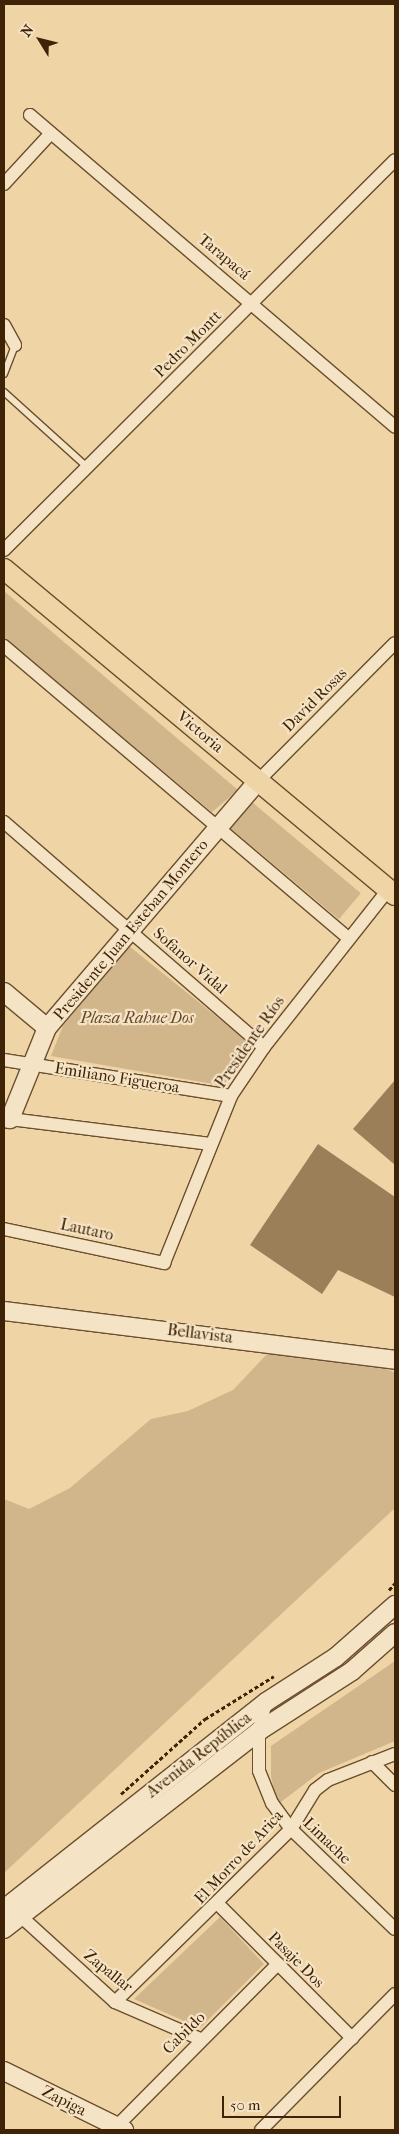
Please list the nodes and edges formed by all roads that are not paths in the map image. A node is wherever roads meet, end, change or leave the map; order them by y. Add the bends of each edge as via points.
1 (30, 115) dead end
2 (51, 133) junction
3 (395, 160) edge
4 (4, 184) edge
5 (252, 302) junction
6 (4, 325) edge
7 (15, 345) joint
8 (4, 374) edge
9 (4, 392) edge
10 (395, 426) edge
11 (87, 467) junction
12 (4, 550) edge
13 (4, 569) edge
14 (395, 643) edge
15 (4, 646) edge
16 (258, 781) junction
17 (4, 822) edge
18 (217, 828) junction
19 (392, 892) edge
20 (130, 931) junction
21 (348, 938) junction
22 (4, 992) edge
23 (47, 1028) junction
24 (264, 1047) junction
25 (4, 1060) edge
26 (32, 1065) junction
27 (231, 1096) junction
28 (7, 1118) edge
29 (210, 1144) junction
30 (4, 1229) edge
31 (164, 1263) joint
32 (4, 1311) edge
33 (395, 1360) edge
34 (395, 1605) edge
35 (395, 1633) edge
36 (266, 1702) junction
37 (259, 1730) junction
38 (395, 1754) edge
39 (372, 1762) junction
40 (395, 1785) edge
41 (291, 1829) junction
42 (218, 1904) junction
43 (12, 1911) edge
44 (4, 1929) edge
45 (395, 1929) edge
46 (278, 1964) junction
47 (395, 1994) edge
48 (115, 2002) junction
49 (352, 2038) junction
50 (200, 2039) junction
51 (4, 2071) edge
52 (120, 2129) edge
53 (261, 2130) edge

1 - 2 street, Tarapacá
2 - 4 street
2 - 5 street, Tarapacá
3 - 5 street, Pedro Montt
5 - 10 street, Tarapacá
5 - 11 street, Pedro Montt
6 - 7 street
7 - 8 lane
9 - 11 lane
11 - 12 street, Pedro Montt
13 - 16 main road, Victoria
14 - 16 street, David Rosas
15 - 18 street
16 - 18 street, Presidente Juan Esteban Montero
16 - 19 main road, Victoria
17 - 20 street, Sofanor Vidal
18 - 20 street, Presidente Juan Esteban Montero
18 - 21 street
19 - 21 street, Presidente Ríos
20 - 23 street, Presidente Juan Esteban Montero
20 - 24 street, Sofanor Vidal
21 - 24 street, Presidente Ríos
22 - 23 street
23 - 26 street, Presidente Juan Esteban Montero
24 - 27 street, Presidente Ríos
25 - 26 street, Emiliano Figueroa
26 - 27 street, Emiliano Figueroa
26 - 28 street, Presidente Juan Esteban Montero
27 - 29 street, Presidente Ríos
28 - 29 street
29 - 31 street, Presidente Ríos
30 - 31 street, Lautaro
32 - 33 street, Bellavista
34 - 36 street, Avenida República via 336,1657
35 - 37 street, Avenida República via 327,1690
36 - 37 street, Limache
36 - 43 street, Avenida República
37 - 41 street, Limache via 259,1771 272,1804
37 - 43 street, Avenida República
38 - 39 street, El Morro de Arica
39 - 40 street
39 - 41 street, El Morro de Arica via 328,1780 315,1790
41 - 42 street, El Morro de Arica
41 - 45 street, Limache
42 - 46 street, Pasaje Dos
42 - 48 street, El Morro de Arica
43 - 44 street, Avenida República
43 - 48 street, Zapallar
46 - 49 street, Pasaje Dos
46 - 50 street, Cabildo
47 - 49 street
48 - 50 street, Zapallar
49 - 53 street
50 - 52 street, Cabildo
51 - 52 street, Zapiga

